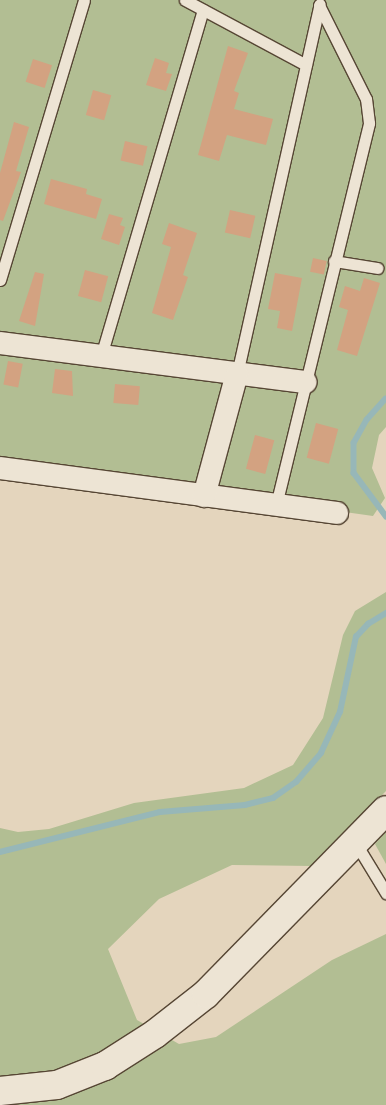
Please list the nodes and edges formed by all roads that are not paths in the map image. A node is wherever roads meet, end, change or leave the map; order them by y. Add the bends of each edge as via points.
1 (84, 0) edge
2 (185, 0) edge
3 (320, 3) edge
4 (203, 10) junction
5 (306, 65) junction
6 (334, 261) junction
7 (377, 268) dead end
8 (0, 280) edge
9 (0, 343) edge
10 (101, 356) junction
11 (237, 374) junction
12 (306, 382) junction
13 (0, 468) edge
14 (204, 496) junction
15 (276, 505) junction
16 (337, 513) dead end
17 (386, 810) edge
18 (355, 842) junction
19 (386, 893) edge
20 (0, 1091) edge

1 - 8 lane
2 - 4 lane
3 - 5 lane
3 - 6 lane via 366,99 369,123
4 - 5 lane
4 - 10 lane
5 - 11 lane
6 - 7 lane
6 - 12 lane
9 - 10 street
10 - 11 street
11 - 12 street
11 - 14 street
12 - 15 lane
13 - 14 street
14 - 15 street
15 - 16 street
17 - 18 street
18 - 19 lane
18 - 20 street via 206,994 154,1034 105,1066 57,1085

